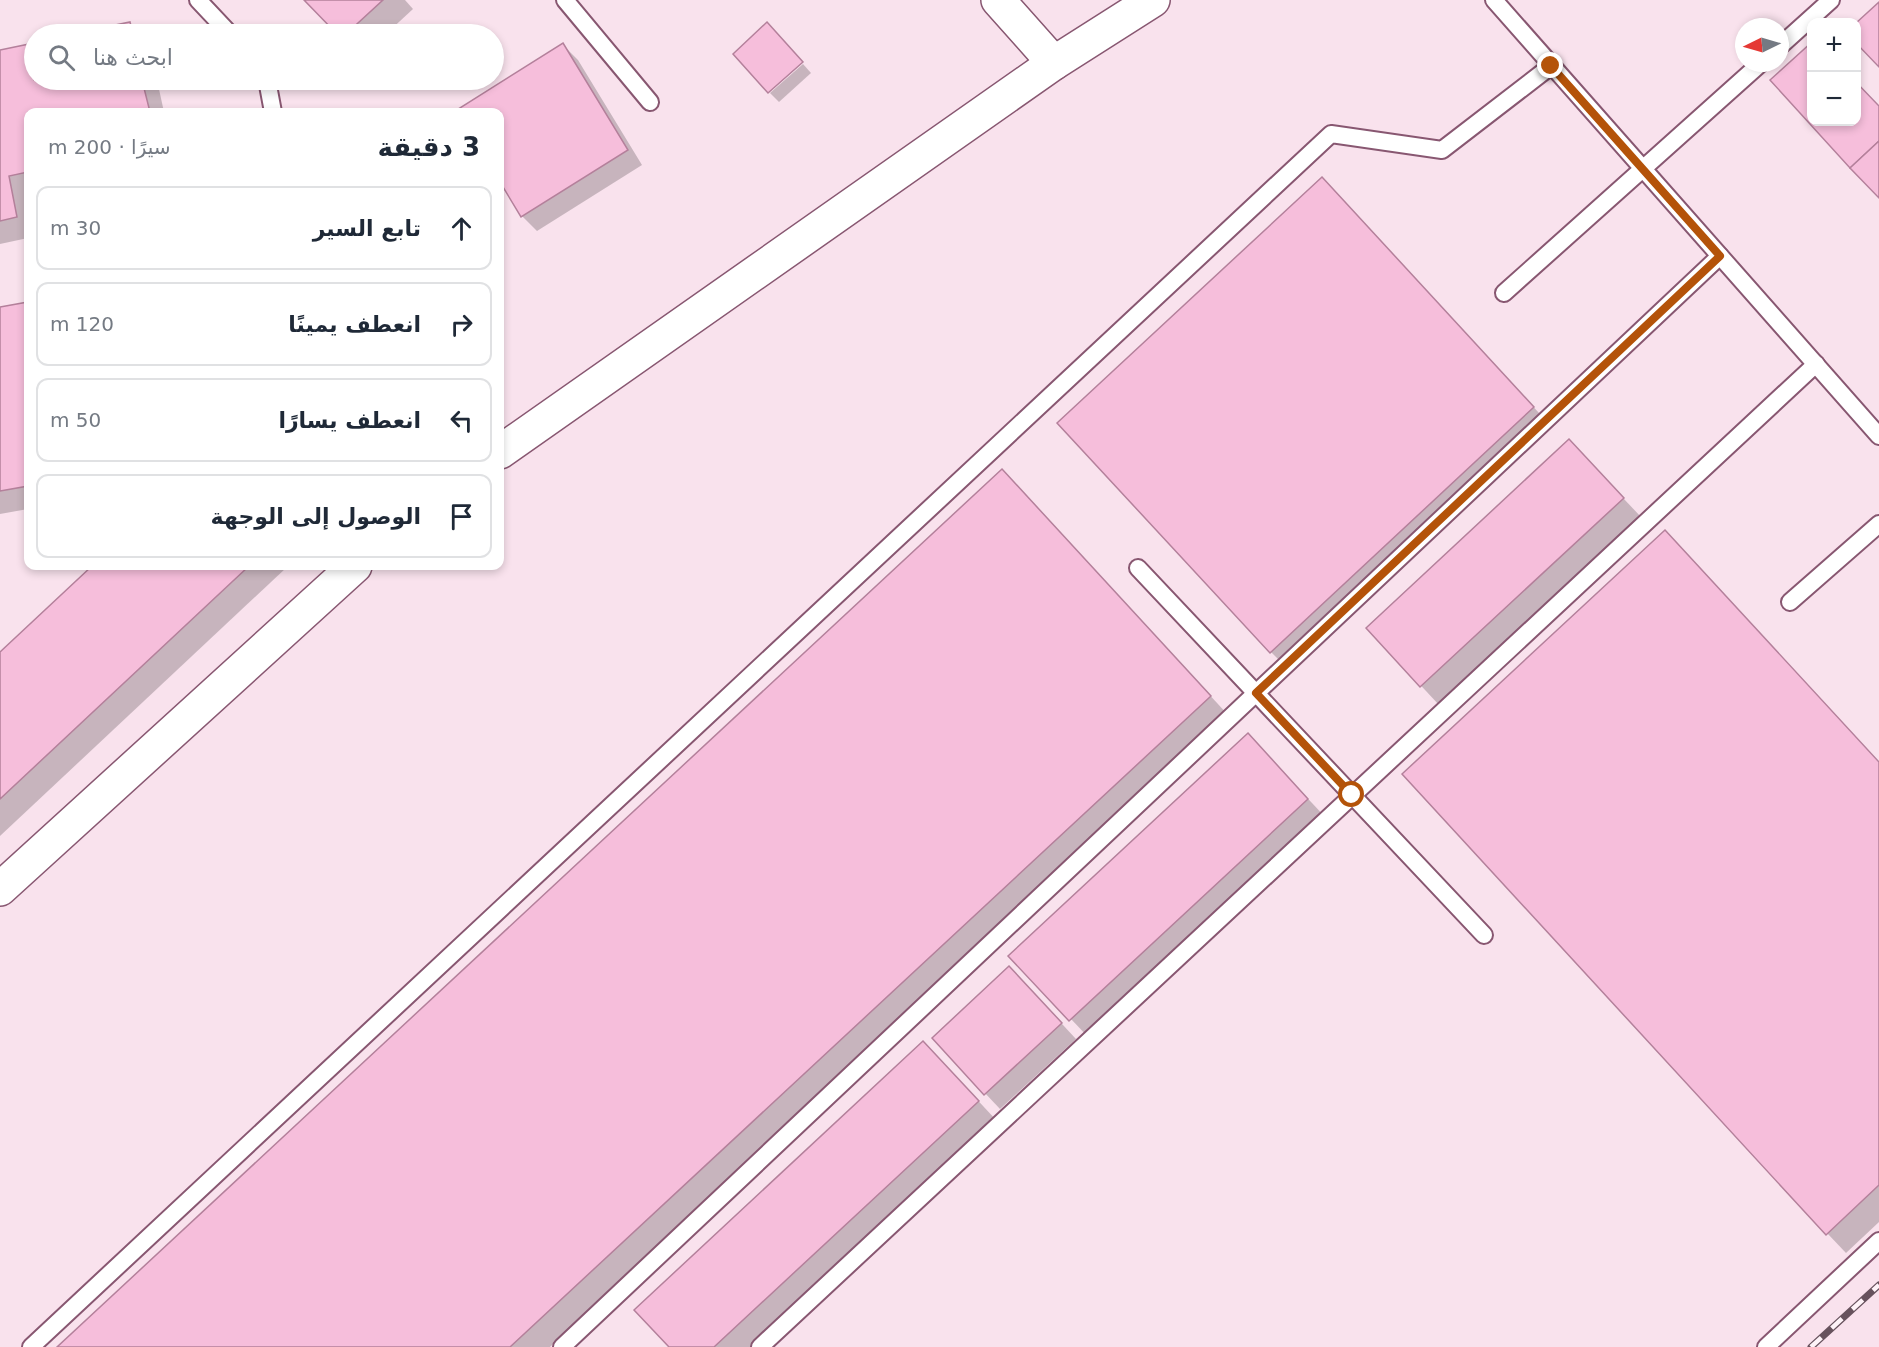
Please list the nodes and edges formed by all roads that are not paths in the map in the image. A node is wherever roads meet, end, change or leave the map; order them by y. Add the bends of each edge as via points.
1 (198, 0) edge
2 (565, 0) edge
3 (998, 0) edge
4 (1153, 0) edge
5 (1494, 0) edge
6 (1831, 0) edge
7 (221, 24) edge
8 (1789, 38) edge
9 (1054, 63) junction
10 (1551, 66) junction
11 (1751, 72) edge
12 (269, 90) edge
13 (650, 102) dead end
14 (272, 108) edge
15 (1643, 168) junction
16 (1720, 256) junction
17 (1504, 293) dead end
18 (1816, 364) junction
19 (1879, 435) edge
20 (504, 449) edge
21 (1879, 524) edge
22 (1138, 568) dead end
23 (351, 570) edge
24 (1790, 602) dead end
25 (1256, 693) junction
26 (1352, 795) junction
27 (0, 890) edge
28 (1484, 935) dead end
29 (1879, 1241) edge
30 (31, 1347) edge
31 (562, 1347) edge
32 (760, 1347) edge
33 (1766, 1347) edge

1 - 7 lane
2 - 13 lane
3 - 9 street
4 - 9 street
5 - 10 lane
6 - 8 lane
9 - 20 street
10 - 15 lane
10 - 30 lane via 1442,150 1331,134
11 - 15 lane
12 - 14 lane
15 - 16 lane
15 - 17 lane
16 - 18 lane
16 - 25 lane
18 - 19 lane
18 - 26 lane
21 - 24 lane
22 - 25 lane
23 - 27 street
25 - 26 lane
25 - 31 lane
26 - 28 lane
26 - 32 lane
29 - 33 lane

